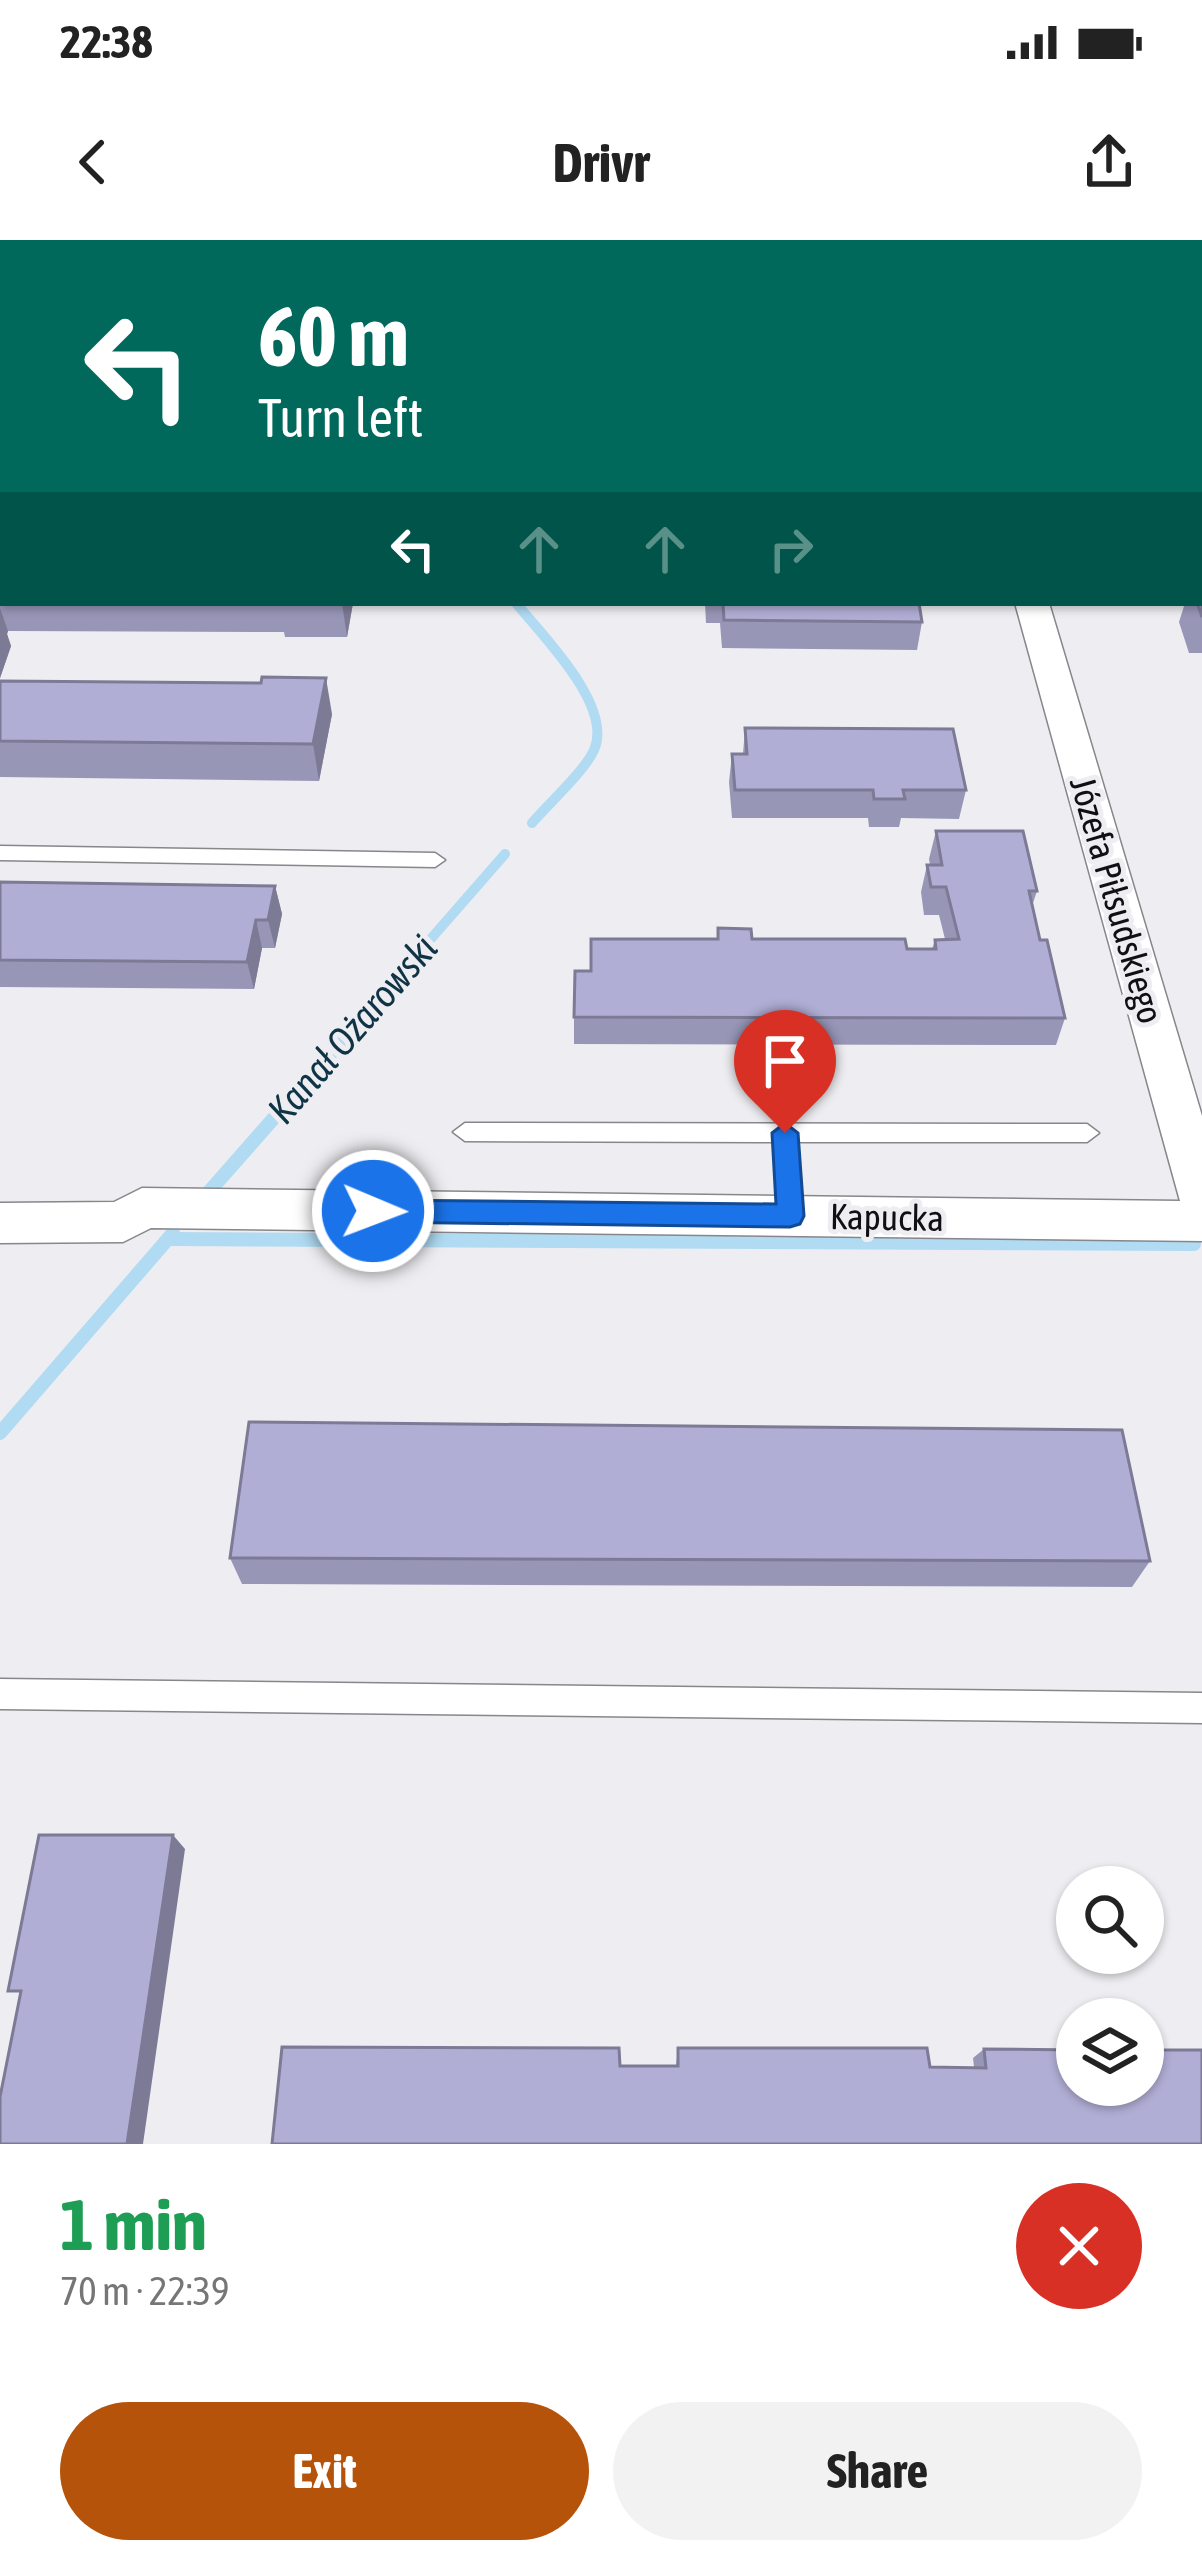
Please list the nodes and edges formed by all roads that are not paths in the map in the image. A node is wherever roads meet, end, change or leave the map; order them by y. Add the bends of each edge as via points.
1 (1033, 606) edge
2 (0, 853) edge
3 (435, 860) dead end
4 (465, 1132) dead end
5 (785, 1133) junction
6 (1087, 1133) dead end
7 (1202, 1197) edge
8 (790, 1216) junction
9 (1202, 1221) edge
10 (0, 1223) edge
11 (0, 1694) edge
12 (1202, 1708) edge

1 - 7 street, Józefa Piłsudskiego
2 - 3 lane
4 - 5 lane
5 - 6 lane
5 - 8 lane
8 - 9 street, Kapucka
8 - 10 street, Kapucka via 142,1208 123,1222
11 - 12 lane

